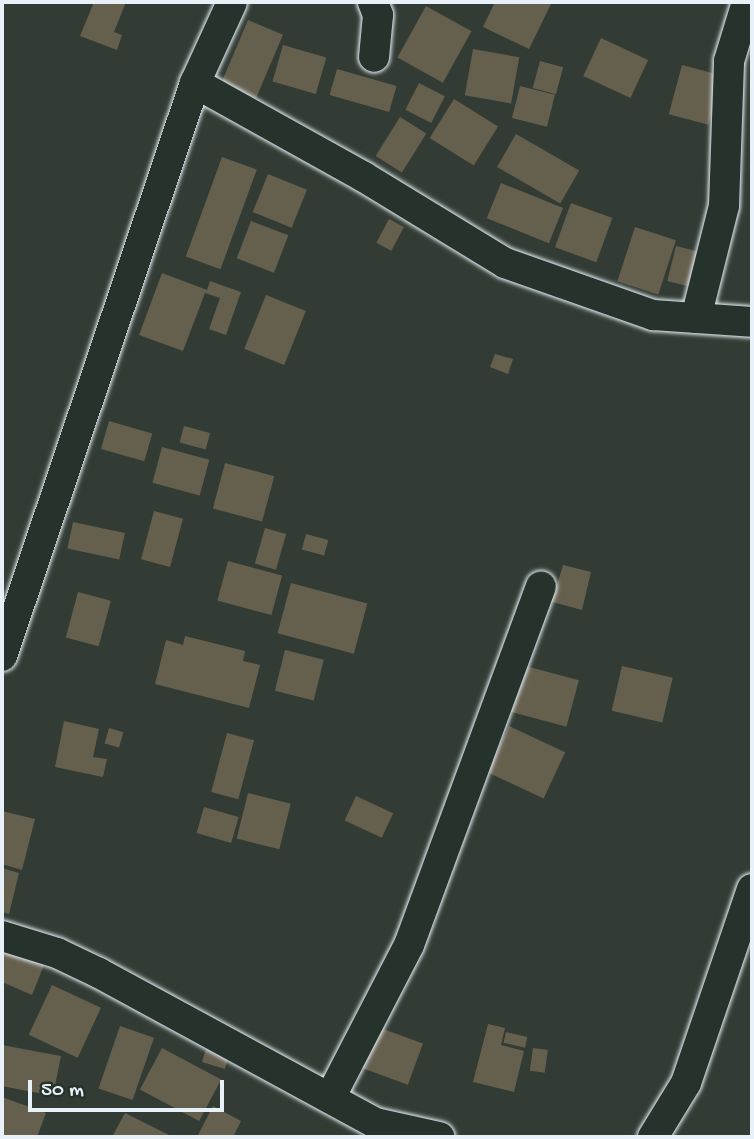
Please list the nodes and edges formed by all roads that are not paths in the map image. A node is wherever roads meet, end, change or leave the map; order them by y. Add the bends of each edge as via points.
1 (232, 2) edge
2 (373, 2) edge
3 (747, 2) edge
4 (374, 57) dead end
5 (195, 83) junction
6 (696, 318) junction
7 (752, 322) edge
8 (541, 587) dead end
9 (2, 656) edge
10 (752, 889) edge
11 (2, 936) edge
12 (330, 1098) junction
13 (439, 1137) edge
14 (653, 1137) edge

1 - 5 street
2 - 4 street via 378,15
3 - 6 street via 729,61 724,206
5 - 6 street via 505,263 653,316
5 - 9 street
6 - 7 street
8 - 12 street via 409,945
10 - 14 street via 686,1083
11 - 12 street via 57,953 99,973
12 - 13 street via 375,1123

